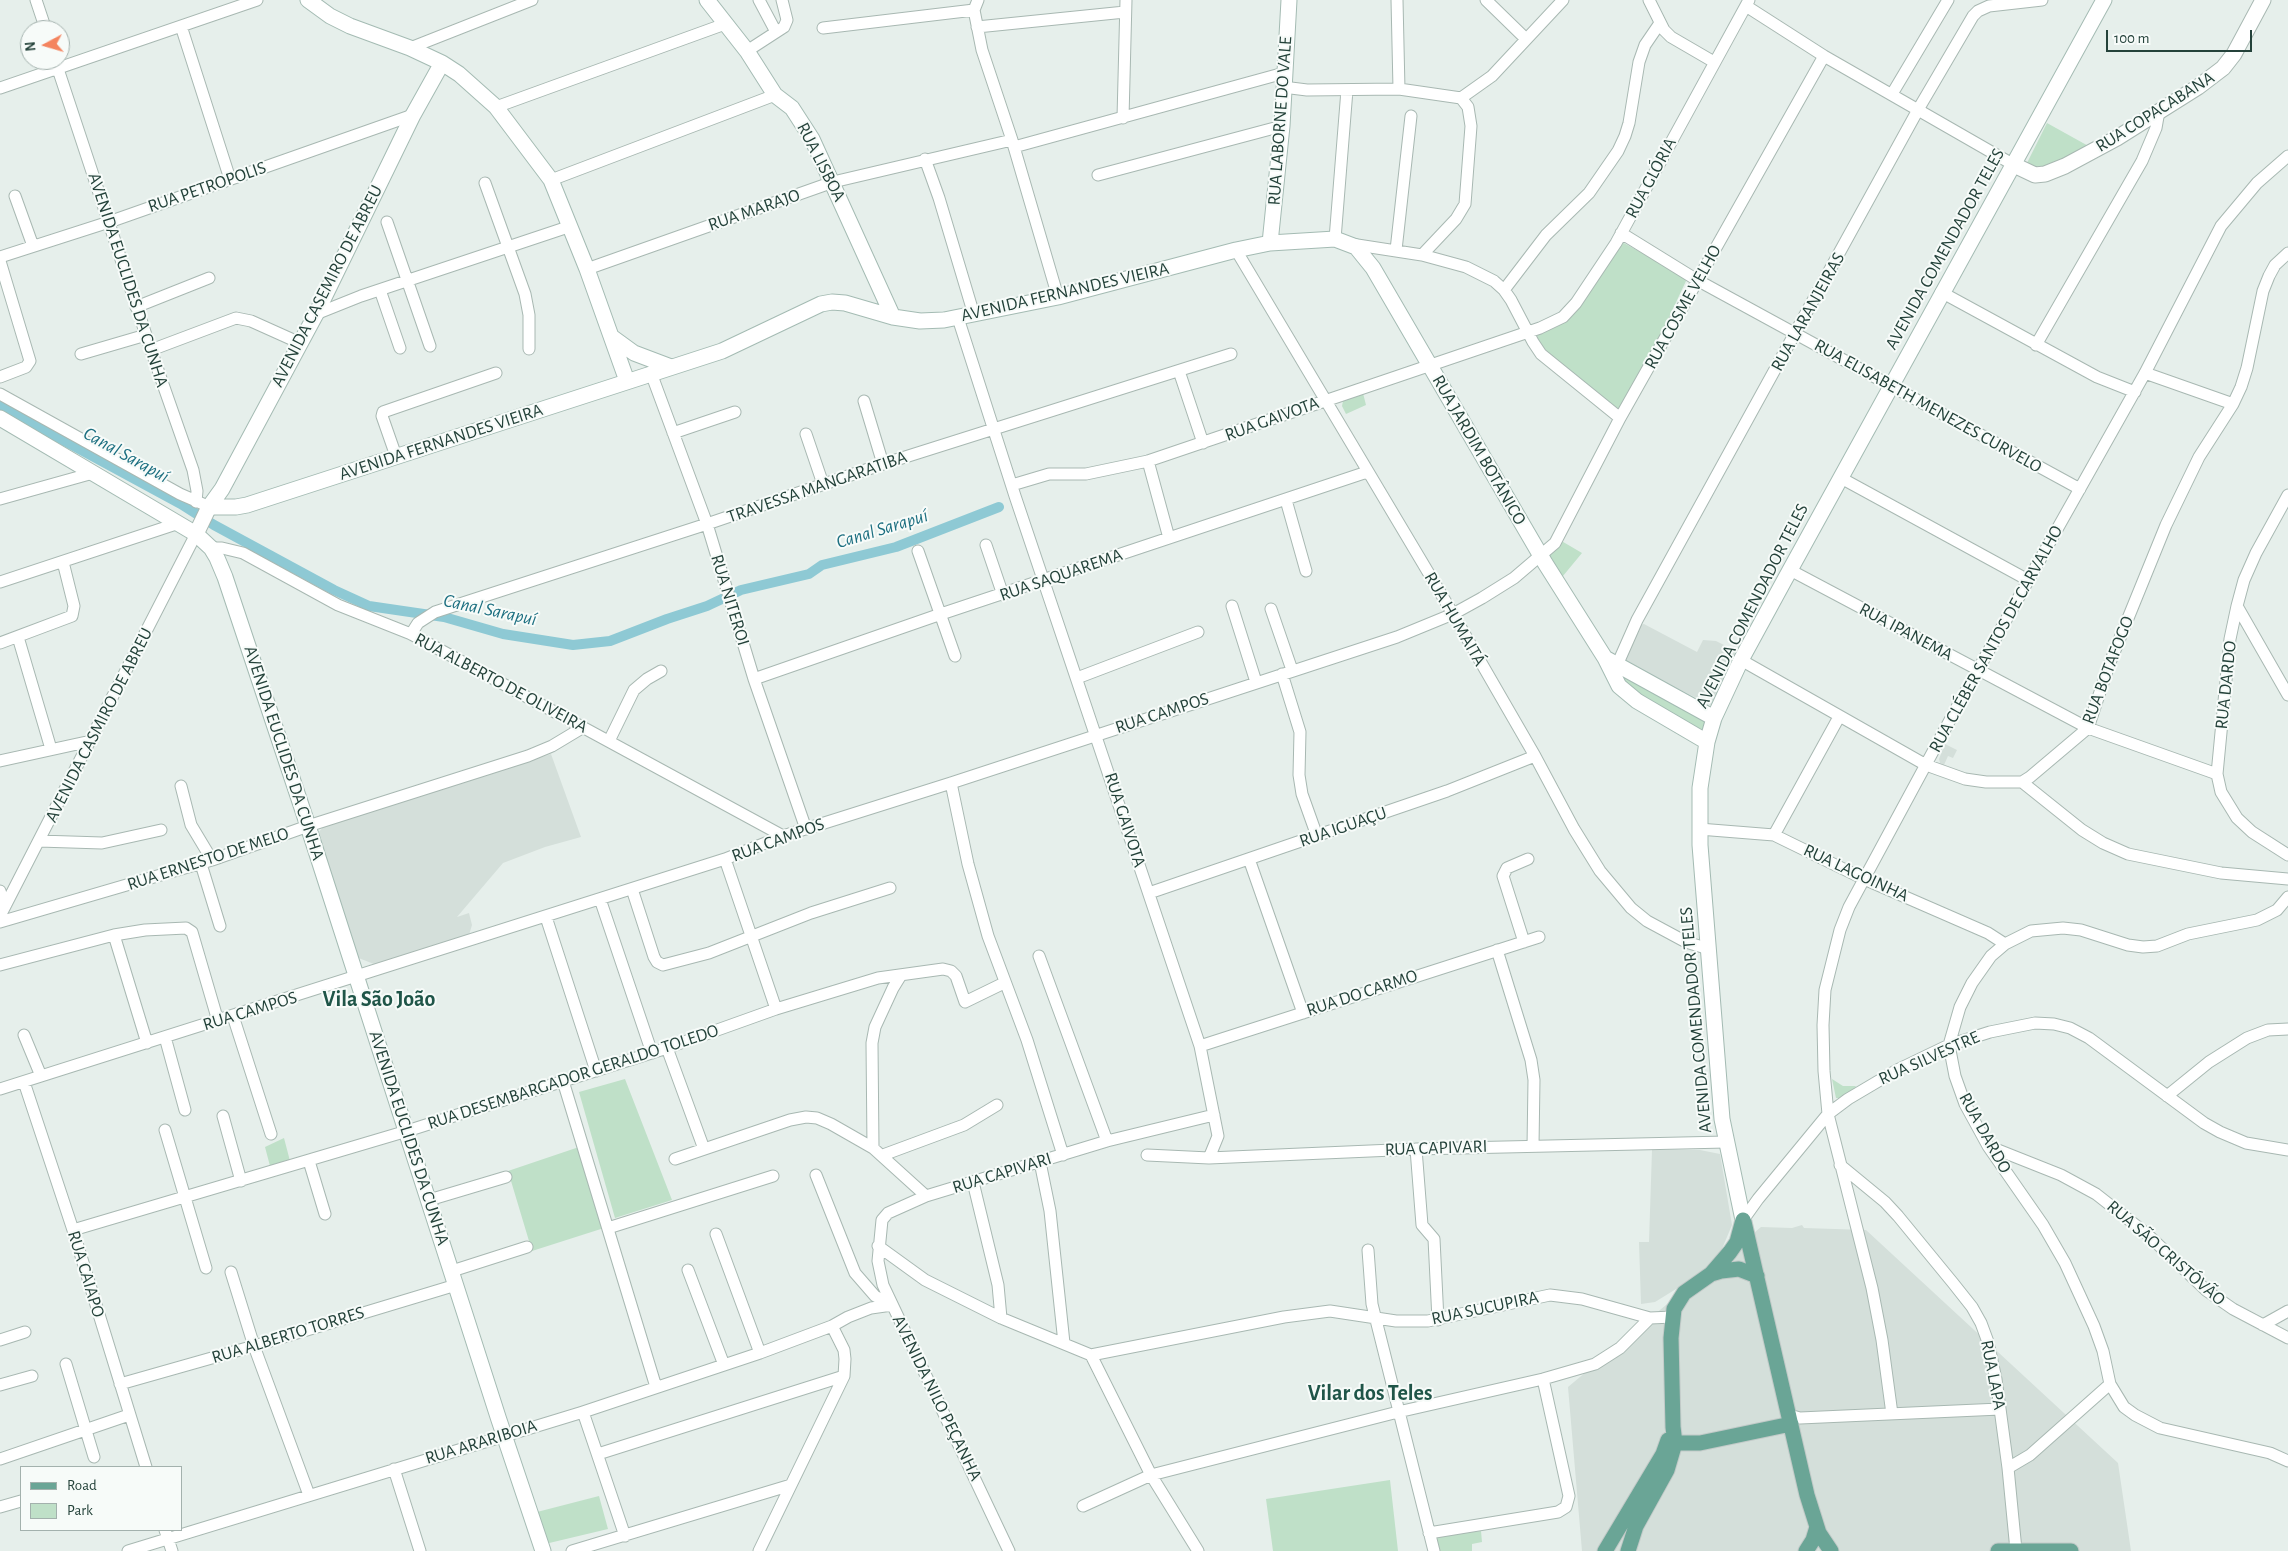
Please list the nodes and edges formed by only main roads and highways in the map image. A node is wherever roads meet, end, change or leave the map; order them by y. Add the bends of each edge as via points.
1 (308, 0) edge
2 (707, 0) edge
3 (1289, 0) edge
4 (2104, 0) edge
5 (2263, 0) edge
6 (442, 63) junction
7 (2014, 165) junction
8 (1270, 243) junction
9 (1351, 244) joint
10 (893, 317) junction
11 (611, 336) junction
12 (671, 367) junction
13 (627, 381) junction
14 (0, 418) edge
15 (201, 516) junction
16 (1612, 665) junction
17 (1714, 718) junction
18 (1707, 742) junction
19 (1743, 1220) junction
20 (1711, 1274) junction
21 (1756, 1276) junction
22 (1793, 1419) junction
23 (1672, 1437) junction
24 (1817, 1527) junction
25 (1615, 1534) junction
26 (1629, 1545) edge
27 (2016, 1550) edge
28 (544, 1551) edge
29 (1605, 1551) edge
30 (1806, 1551) edge
31 (1831, 1551) edge
32 (1998, 1551) edge
33 (2063, 1551) edge

1 - 6 main road via 350,26
2 - 10 main road, RUA LISBOA via 747,51 775,95 800,118 833,182
3 - 8 main road, RUA LABORNE DO VALE via 1282,126
4 - 7 main road, AVENIDA COMENDADOR TELES
5 - 7 main road, RUA COPACABANA via 2234,54 2223,68 2198,87 2065,166 2044,174 2029,173
6 - 11 main road via 496,107 551,180
6 - 15 main road, AVENIDA CASEMIRO DE ABREU via 413,115 316,314 222,489
7 - 17 main road, AVENIDA COMENDADOR TELES via 1941,292 1741,660
8 - 9 main road, AVENIDA FERNANDES VIEIRA via 1335,239
8 - 10 main road, AVENIDA FERNANDES VIEIRA via 1058,298 974,315 933,321
9 - 16 main road, RUA JARDIM BOTÂNICO via 1373,268 1540,556
10 - 12 main road, AVENIDA FERNANDES VIEIRA via 845,303 821,304 722,352
11 - 12 main road via 634,354
11 - 13 main road
12 - 13 main road, AVENIDA FERNANDES VIEIRA
13 - 15 main road, AVENIDA FERNANDES VIEIRA via 247,505
14 - 15 main road via 179,523
15 - 28 main road, AVENIDA EUCLIDES DA CUNHA via 211,548 226,576
16 - 17 main road, RUA JARDIM BOTÂNICO
16 - 18 main road, RUA JARDIM BOTÂNICO via 1619,686 1637,701
17 - 18 main road, AVENIDA COMENDADOR TELES
18 - 19 main road, AVENIDA COMENDADOR TELES via 1700,788 1700,829 1718,1080 1726,1142
19 - 20 main road via 1736,1242
19 - 21 main road, AVENIDA COMENDADOR TELES
20 - 21 main road via 1739,1269
20 - 23 main road via 1684,1293 1672,1317
21 - 22 main road, AVENIDA COMENDADOR TELES
22 - 23 main road
22 - 24 main road, AVENIDA COMENDADOR TELES via 1807,1495
23 - 25 main road
23 - 26 main road via 1667,1470
24 - 30 main road
24 - 31 main road, AVENIDA COMENDADOR TELES
25 - 26 main road
25 - 29 main road
27 - 32 main road
27 - 33 main road

